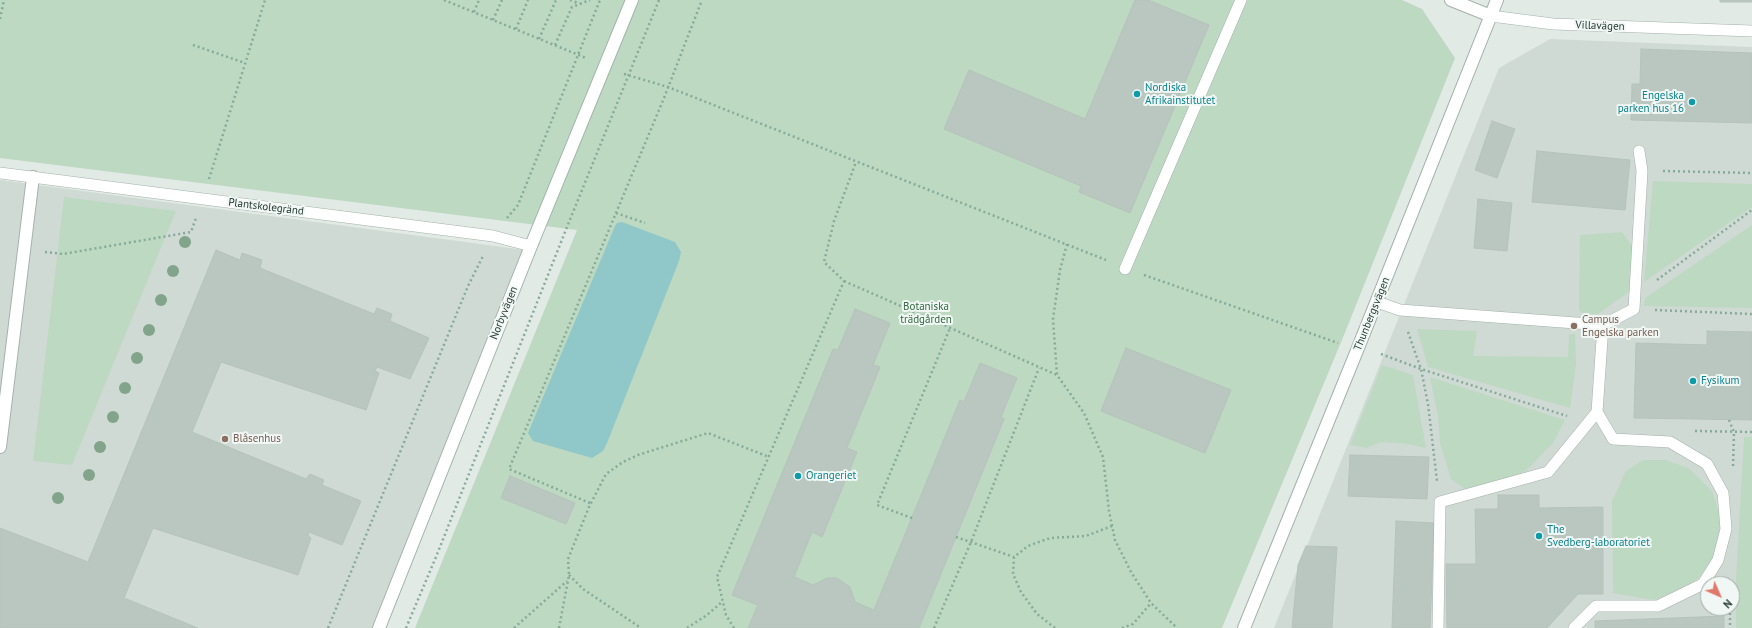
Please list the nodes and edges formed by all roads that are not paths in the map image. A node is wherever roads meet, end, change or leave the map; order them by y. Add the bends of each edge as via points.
1 (632, 0) edge
2 (1241, 0) edge
3 (1450, 0) edge
4 (1497, 0) edge
5 (1491, 16) junction
6 (1752, 31) edge
7 (1639, 151) dead end
8 (0, 173) edge
9 (33, 177) junction
10 (531, 246) junction
11 (1125, 269) road end
12 (1377, 302) junction
13 (1603, 324) junction
14 (1598, 412) junction
15 (0, 447) edge
16 (379, 628) edge
17 (1244, 628) edge
18 (1438, 628) edge
19 (1574, 628) edge

1 - 10 street, Norbyvägen
2 - 11 lane
3 - 5 street, Villavägen
4 - 5 street, Thunbergsvägen
5 - 6 lane, Villavägen via 1553,24
5 - 12 street, Thunbergsvägen
7 - 13 lane via 1642,171 1634,309
8 - 9 lane, Plantskolegränd
9 - 10 lane, Plantskolegränd via 493,236
9 - 15 street
10 - 16 street, Norbyvägen
12 - 13 lane via 1400,310
12 - 17 street, Thunbergsvägen
13 - 14 lane
14 - 18 lane via 1548,472 1440,502
14 - 19 lane via 1613,439 1670,442 1707,464 1723,493 1726,529 1718,560 1703,584 1658,606 1596,606

